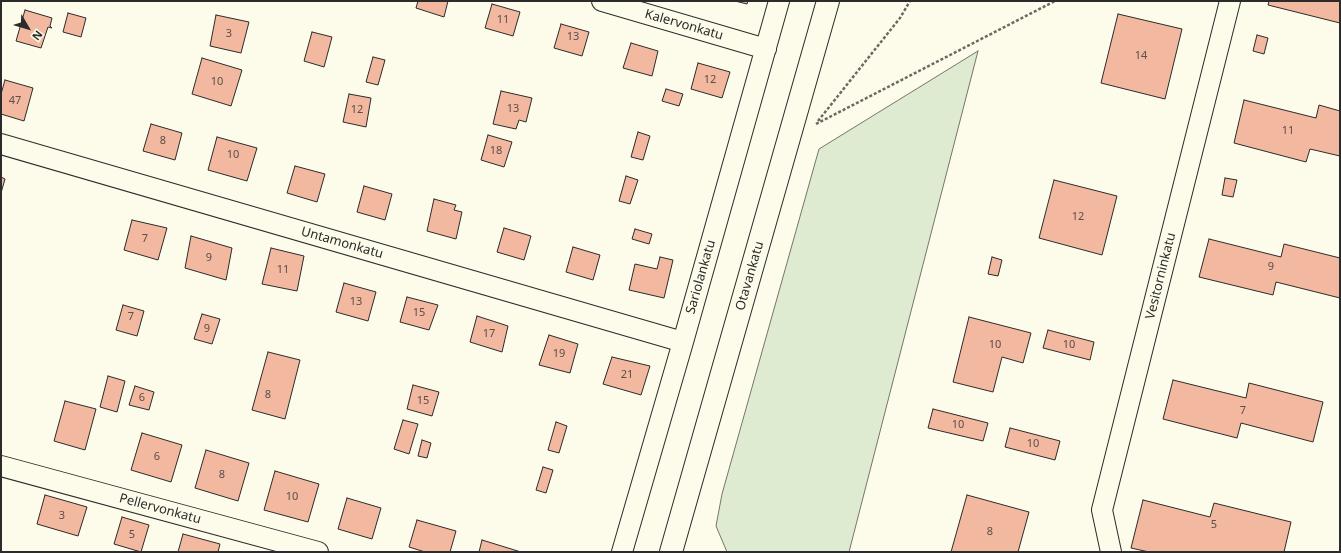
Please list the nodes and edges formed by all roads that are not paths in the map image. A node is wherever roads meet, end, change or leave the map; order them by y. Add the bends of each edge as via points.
1 (602, 1) edge
2 (779, 1) edge
3 (828, 1) edge
4 (1230, 1) edge
5 (766, 49) junction
6 (1, 144) edge
7 (683, 342) junction
8 (1, 466) edge
9 (318, 552) edge
10 (622, 552) edge
11 (671, 552) edge
12 (1111, 552) edge

1 - 5 street, Kalervonkatu
2 - 5 street, Sariolankatu
3 - 11 main road, Otavankatu
4 - 12 street, Vesitorninkatu via 1102,510
5 - 7 street, Sariolankatu
6 - 7 street, Untamonkatu
7 - 10 street, Sariolankatu
8 - 9 street, Pellervonkatu

